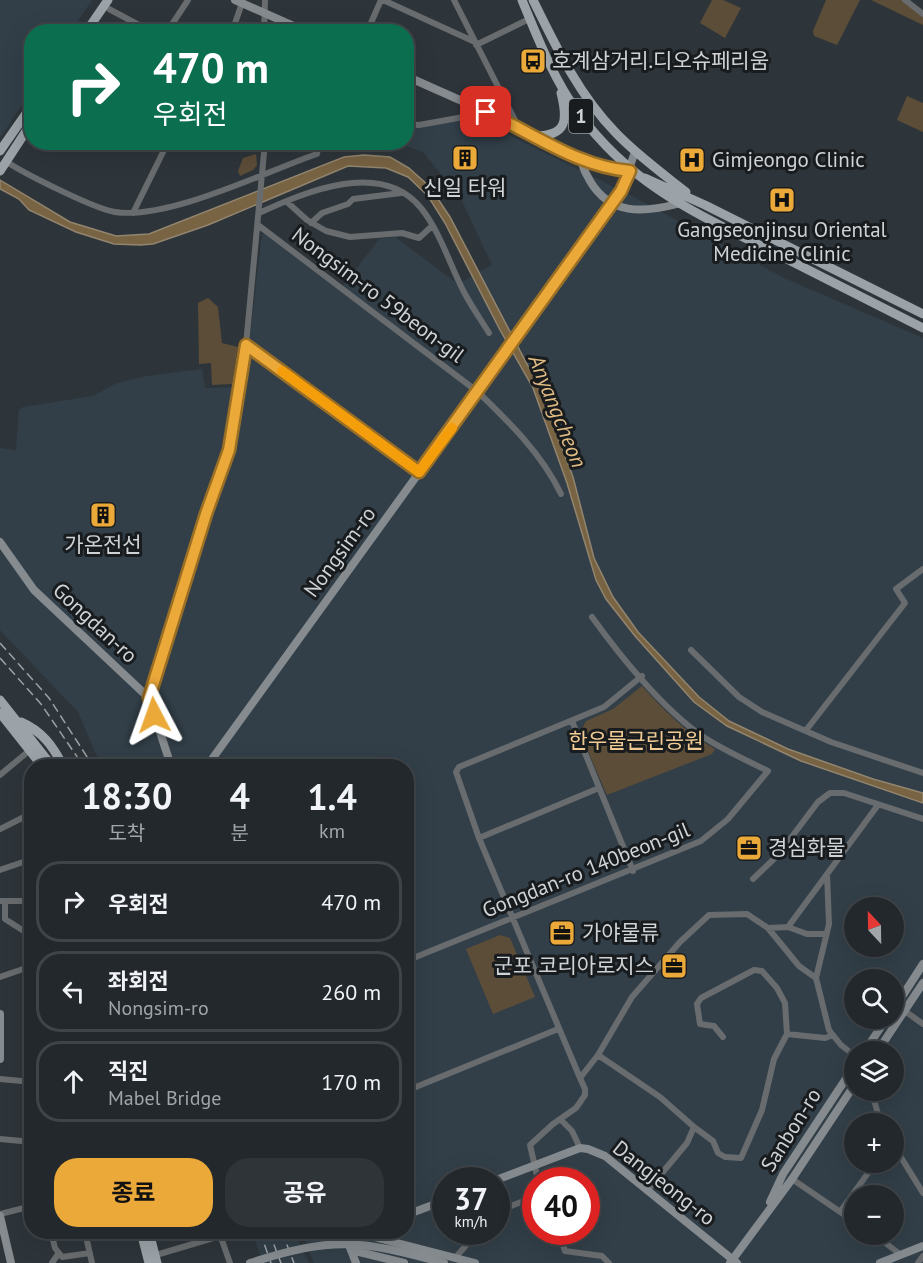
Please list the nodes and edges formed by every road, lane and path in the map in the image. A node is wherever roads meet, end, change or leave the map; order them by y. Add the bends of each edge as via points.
1 (100, 0) edge
2 (115, 0) edge
3 (188, 0) edge
4 (265, 0) edge
5 (382, 0) edge
6 (454, 0) edge
7 (516, 0) edge
8 (522, 0) edge
9 (533, 0) edge
10 (538, 0) edge
11 (905, 0) edge
12 (239, 2) edge
13 (108, 5) edge
14 (263, 13) junction
15 (923, 14) edge
16 (526, 20) junction
17 (90, 24) edge
18 (93, 24) edge
19 (139, 24) edge
20 (172, 24) edge
21 (234, 24) edge
22 (264, 24) edge
23 (288, 24) edge
24 (371, 24) edge
25 (475, 43) junction
26 (556, 47) junction
27 (544, 52) junction
28 (557, 79) junction
29 (414, 80) edge
30 (486, 112) junction
31 (24, 116) edge
32 (414, 123) edge
33 (519, 128) junction
34 (24, 134) edge
35 (534, 136) junction
36 (164, 150) edge
37 (265, 150) edge
38 (318, 150) edge
39 (0, 151) edge
40 (635, 152) junction
41 (582, 160) junction
42 (3, 166) edge
43 (630, 171) junction
44 (264, 174) junction
45 (402, 193) junction
46 (696, 201) junction
47 (287, 202) junction
48 (611, 204) junction
49 (677, 204) junction
50 (260, 212) junction
51 (133, 213) junction
52 (311, 223) junction
53 (258, 225) junction
54 (432, 226) junction
55 (923, 315) edge
56 (923, 328) edge
57 (489, 333) dead end
58 (246, 345) junction
59 (478, 392) junction
60 (419, 472) junction
61 (561, 494) dead end
62 (0, 542) edge
63 (923, 568) edge
64 (592, 617) dead end
65 (691, 650) dead end
66 (642, 676) junction
67 (149, 698) junction
68 (0, 700) edge
69 (2, 718) edge
70 (18, 721) junction
71 (572, 721) junction
72 (807, 729) junction
73 (30, 750) junction
74 (37, 759) edge
75 (47, 759) edge
76 (60, 759) edge
77 (169, 759) edge
78 (212, 759) edge
79 (923, 773) edge
80 (0, 775) edge
81 (598, 788) junction
82 (878, 805) junction
83 (24, 817) edge
84 (923, 819) edge
85 (0, 829) edge
86 (479, 838) junction
87 (24, 862) edge
88 (0, 870) edge
89 (633, 871) junction
90 (828, 874) junction
91 (753, 879) dead end
92 (3, 901) edge
93 (24, 901) edge
94 (513, 919) junction
95 (788, 927) junction
96 (768, 928) junction
97 (24, 931) edge
98 (826, 934) junction
99 (414, 958) edge
100 (923, 964) edge
101 (24, 969) edge
102 (0, 977) edge
103 (816, 978) junction
104 (923, 983) edge
105 (904, 993) edge
106 (905, 1010) junction
107 (0, 1014) edge
108 (923, 1024) edge
109 (558, 1029) junction
110 (787, 1034) junction
111 (833, 1035) junction
112 (723, 1037) dead end
113 (884, 1041) edge
114 (844, 1046) edge
115 (598, 1055) junction
116 (0, 1059) edge
117 (580, 1078) junction
118 (0, 1079) edge
119 (24, 1081) edge
120 (844, 1082) edge
121 (414, 1088) edge
122 (844, 1101) edge
123 (560, 1119) junction
124 (694, 1126) junction
125 (0, 1139) edge
126 (24, 1141) edge
127 (580, 1148) junction
128 (904, 1162) edge
129 (534, 1166) junction
130 (868, 1173) edge
131 (510, 1175) edge
132 (792, 1179) junction
133 (647, 1191) junction
134 (923, 1193) edge
135 (432, 1205) edge
136 (24, 1208) edge
137 (414, 1212) edge
138 (840, 1212) junction
139 (0, 1215) edge
140 (844, 1215) edge
141 (762, 1218) junction
142 (52, 1239) edge
143 (87, 1239) edge
144 (144, 1239) edge
145 (150, 1239) edge
146 (207, 1239) edge
147 (222, 1239) edge
148 (347, 1239) edge
149 (384, 1239) edge
150 (390, 1241) junction
151 (466, 1245) edge
152 (563, 1245) edge
153 (888, 1245) edge
154 (923, 1246) edge
155 (351, 1250) junction
156 (90, 1253) junction
157 (58, 1254) junction
158 (901, 1256) junction
159 (923, 1256) edge
160 (384, 1258) junction
161 (455, 1258) junction
162 (154, 1260) edge
163 (733, 1262) edge
164 (12, 1263) edge
165 (52, 1263) edge
166 (92, 1263) edge
167 (230, 1263) edge
168 (250, 1263) edge
169 (356, 1263) edge
170 (367, 1263) edge
171 (404, 1263) edge
172 (444, 1263) edge
173 (476, 1263) edge
174 (609, 1263) edge
175 (880, 1263) edge
176 (918, 1263) edge

1 - 17 main road
2 - 13 main road
3 - 20 street
4 - 14 street
5 - 24 street
5 - 25 street
6 - 25 street
7 - 16 main road
8 - 27 main road, 1
9 - 26 main road, 1
10 - 26 main road
11 - 15 street
12 - 14 street
12 - 21 street
13 - 18 main road
13 - 19 street
14 - 22 street
14 - 23 street
16 - 25 street
16 - 27 main road
25 - 33 street
26 - 40 main road, 1 via 604,120
27 - 28 main road, 1
28 - 35 main road via 564,105 563,126 550,136
28 - 43 main road, 1 via 580,115
29 - 30 street
30 - 32 street
30 - 33 street
31 - 39 main road
33 - 35 street
34 - 42 main road
35 - 41 street
36 - 51 street
37 - 44 street
38 - 44 street via 317,154
40 - 43 street
40 - 46 main road, 1
41 - 43 street
41 - 48 street via 582,169 596,191
42 - 51 street via 105,209
43 - 46 main road
43 - 48 street
43 - 49 main road, 1
44 - 50 street
44 - 51 street via 162,209
45 - 47 street via 378,183 354,183
45 - 52 street via 353,199 322,213
45 - 54 street via 420,207
46 - 55 main road, 1
47 - 50 street
47 - 52 street
48 - 49 street via 624,210
48 - 59 street, Nongsim-ro
49 - 56 main road, 1
50 - 53 street
52 - 54 street via 350,237 402,233 419,238
53 - 58 street
53 - 59 street, Nongsim-ro 59beon-gil
54 - 57 street
58 - 60 street
58 - 67 street via 229,450
59 - 60 street, Nongsim-ro
59 - 61 street, Nongsim-ro 59beon-gil via 507,418
60 - 78 street, Nongsim-ro
62 - 67 street, Gongdan-ro via 34,590
63 - 72 street via 896,589 904,603
64 - 66 street, Gongdan-ro 140beon-gil via 622,658
65 - 72 street via 739,697 762,712
66 - 71 street via 604,707
66 - 89 street, Gongdan-ro 140beon-gil via 675,714 702,735 768,771 710,835
67 - 77 street, Gongdan-ro
68 - 70 main road
69 - 73 main road
70 - 75 main road
70 - 76 main road via 38,729
71 - 81 street
71 - 86 street via 459,767 456,777
72 - 79 street via 831,742
73 - 74 main road
73 - 80 street
81 - 86 street
81 - 89 street
82 - 84 street
82 - 90 street
82 - 91 street via 844,793 831,793 818,802
83 - 85 street
86 - 94 street
87 - 88 street
89 - 94 street, Gongdan-ro 140beon-gil
90 - 95 street
90 - 98 street
92 - 93 street
92 - 97 street via 4,919
94 - 99 street, Gongdan-ro 140beon-gil
94 - 109 street
95 - 96 street
95 - 98 street via 807,934
96 - 103 street via 799,966
96 - 115 street via 747,915 709,915 703,919 632,997
98 - 103 street
100 - 105 street
101 - 102 street
103 - 111 street
104 - 106 street
106 - 108 street
106 - 113 street
107 - 116 street
109 - 117 street
109 - 121 street
110 - 111 street via 825,1038
110 - 112 street via 782,997 762,971 754,970 697,1004 700,1024 714,1026
110 - 124 street via 774,1059 762,1110 741,1158 718,1153 713,1141
111 - 114 street
115 - 117 street
115 - 124 street via 660,1097
117 - 123 street via 585,1095 576,1108
118 - 119 street
120 - 141 street, Sanbon-ro via 783,1174
122 - 132 street, Sanbon-ro
123 - 127 street via 572,1131
123 - 129 street via 530,1145
124 - 133 street via 687,1143
125 - 126 street
127 - 129 street, Dangjeong-ro
127 - 133 street, Dangjeong-ro via 605,1156
128 - 134 street
129 - 131 street, Dangjeong-ro
130 - 138 street
132 - 138 street
132 - 141 street, Sanbon-ro
133 - 163 street, Dangjeong-ro
135 - 137 street
136 - 139 street
138 - 140 street
139 - 164 street
141 - 163 street, Sanbon-ro
142 - 157 street
143 - 156 street
144 - 162 main road
145 - 162 main road
146 - 162 street
147 - 167 street
148 - 155 street
149 - 150 street
150 - 160 street via 379,1245 378,1251
150 - 161 street
151 - 161 street
152 - 174 street via 565,1251 602,1256
153 - 158 street
154 - 158 street
155 - 160 street
155 - 169 street
156 - 157 street via 67,1257
156 - 166 street
157 - 165 street
158 - 175 street
159 - 176 street
160 - 170 street
160 - 171 street
161 - 173 street
168 - 172 street, bridge via 303,1247 345,1242 381,1246

